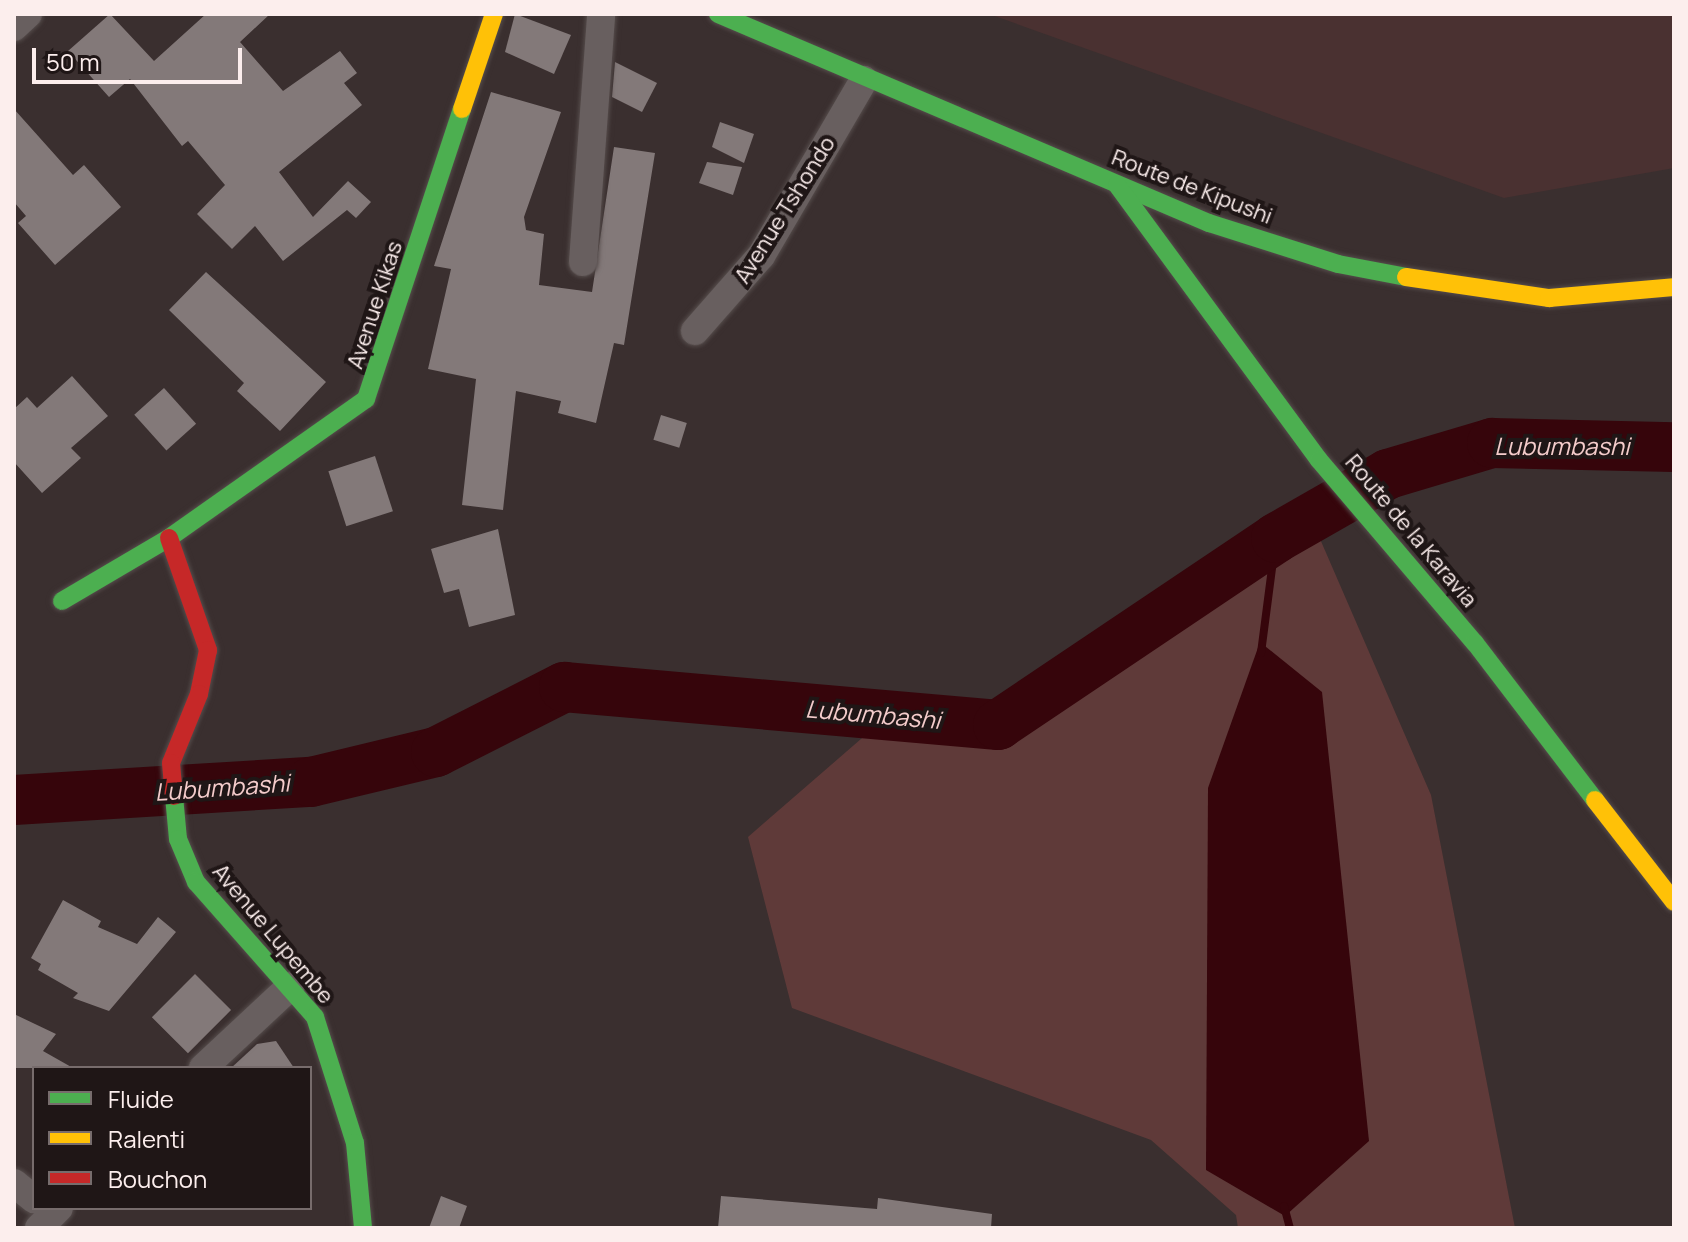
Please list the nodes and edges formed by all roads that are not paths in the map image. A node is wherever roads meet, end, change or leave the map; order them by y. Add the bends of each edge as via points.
1 (28, 14) edge
2 (494, 14) edge
3 (601, 14) edge
4 (718, 14) edge
5 (14, 27) edge
6 (864, 80) junction
7 (1117, 185) junction
8 (583, 262) dead end
9 (1674, 287) edge
10 (695, 331) dead end
11 (169, 538) junction
12 (62, 601) dead end
13 (1674, 902) edge
14 (291, 986) junction
15 (205, 1066) edge
16 (14, 1183) edge
17 (32, 1199) edge
18 (363, 1228) edge

1 - 5 street
2 - 11 main road, Avenue Kikas via 366,399
3 - 8 street
4 - 6 main road, Route de Kipushi
6 - 7 main road, Route de Kipushi
6 - 10 street, Avenue Tshondo via 761,256
7 - 9 main road, Route de Kipushi via 1299,252 1437,287 1549,298
7 - 13 main road, Route de la Karavia via 1319,460 1601,800
11 - 12 main road, Avenue Kikas
11 - 14 main road, Avenue Lupembe via 208,650 199,694 171,763 174,824 196,882
14 - 15 street
14 - 18 main road, Avenue Lupembe via 315,1017 332,1060 364,1187
16 - 17 street

